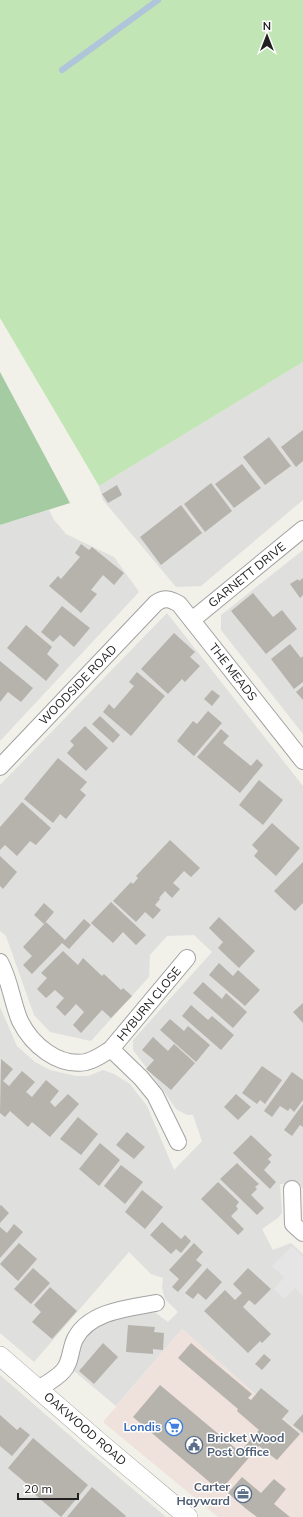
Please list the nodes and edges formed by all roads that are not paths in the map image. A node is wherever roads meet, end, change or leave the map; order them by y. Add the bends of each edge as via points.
1 (303, 529) edge
2 (156, 603) joint
3 (192, 620) junction
4 (303, 761) edge
5 (0, 767) edge
6 (187, 958) dead end
7 (0, 962) edge
8 (111, 1049) junction
9 (178, 1142) dead end
10 (292, 1189) dead end
11 (303, 1233) edge
12 (156, 1303) dead end
13 (0, 1356) edge
14 (38, 1389) junction
15 (188, 1517) edge

1 - 3 street, GARNETT DRIVE
2 - 3 street, THE MEADS via 162,599 171,599 179,604
2 - 5 street, WOODSIDE ROAD
3 - 4 street, THE MEADS
6 - 8 street, HYBURN CLOSE
7 - 8 street, HYBURN CLOSE via 20,1021 44,1050 72,1063 86,1062
8 - 9 street, HYBURN CLOSE via 155,1095
10 - 11 street via 293,1224
12 - 14 street via 112,1312 83,1328 75,1339 64,1371
13 - 14 street, OAKWOOD ROAD
14 - 15 street, OAKWOOD ROAD

